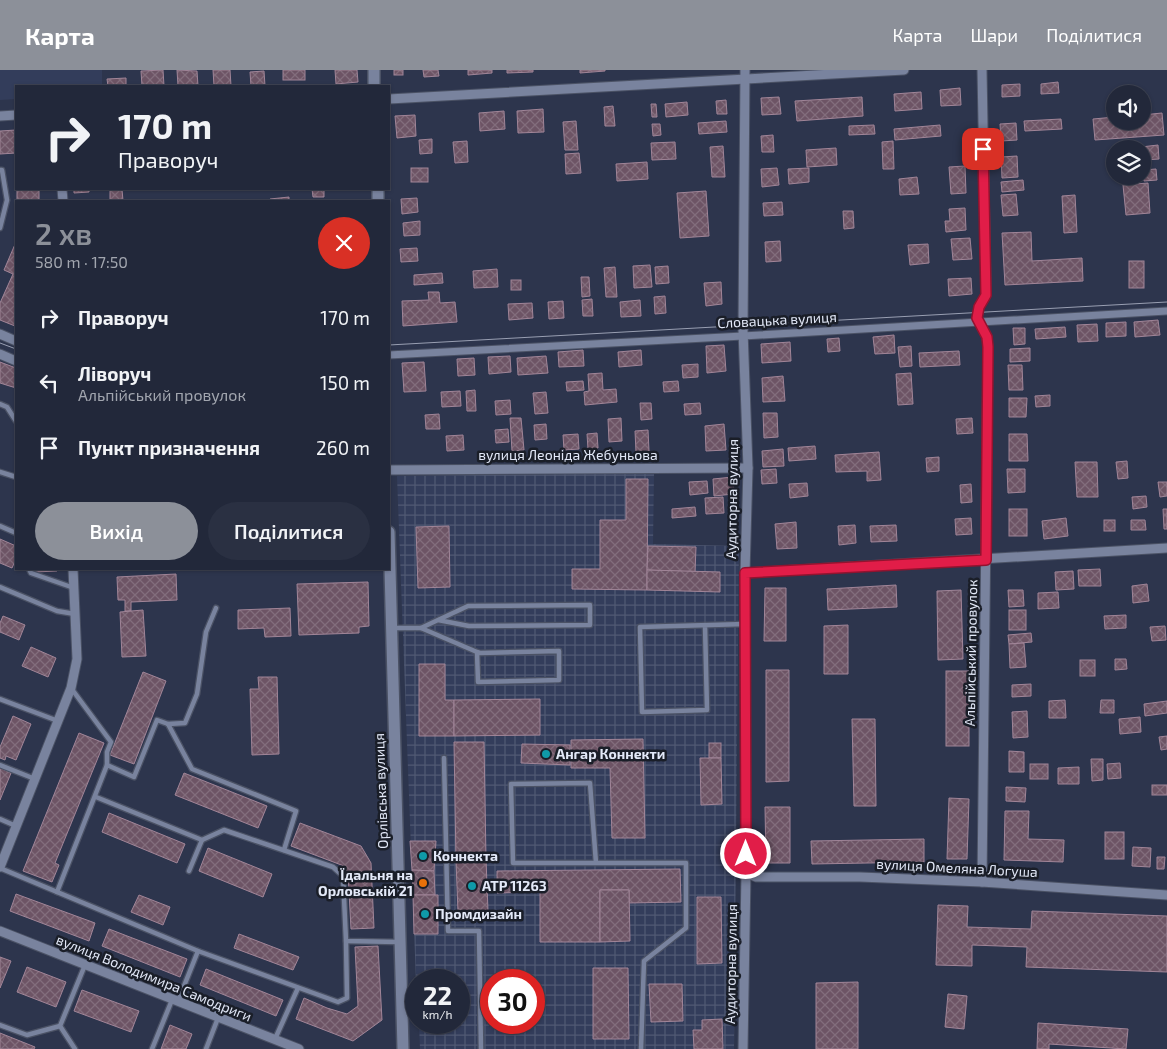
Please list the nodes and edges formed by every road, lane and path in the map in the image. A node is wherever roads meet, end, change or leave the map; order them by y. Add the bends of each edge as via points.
1 (374, 70) edge
2 (745, 70) edge
3 (904, 70) edge
4 (982, 70) edge
5 (745, 80) junction
6 (374, 85) edge
7 (390, 99) edge
8 (0, 116) edge
9 (15, 116) edge
10 (0, 170) edge
11 (2, 215) edge
12 (0, 228) edge
13 (1167, 311) edge
14 (978, 321) junction
15 (0, 334) edge
16 (743, 336) junction
17 (15, 341) edge
18 (0, 354) edge
19 (390, 354) edge
20 (15, 361) edge
21 (0, 404) edge
22 (15, 419) edge
23 (748, 468) junction
24 (390, 470) edge
25 (0, 472) edge
26 (15, 477) edge
27 (0, 526) edge
28 (15, 532) edge
29 (1167, 548) edge
30 (986, 560) junction
31 (390, 564) edge
32 (30, 570) edge
33 (73, 570) edge
34 (745, 573) junction
35 (0, 587) edge
36 (74, 588) junction
37 (216, 608) dead end
38 (76, 615) junction
39 (438, 620) junction
40 (745, 624) junction
41 (705, 625) junction
42 (392, 628) junction
43 (421, 628) junction
44 (477, 652) junction
45 (71, 688) junction
46 (0, 700) edge
47 (58, 722) junction
48 (168, 724) junction
49 (444, 758) dead end
50 (107, 765) junction
51 (0, 766) edge
52 (35, 779) junction
53 (96, 798) junction
54 (0, 819) edge
55 (16, 826) junction
56 (202, 840) junction
57 (284, 850) junction
58 (596, 863) junction
59 (0, 868) edge
60 (189, 871) dead end
61 (746, 873) junction
62 (982, 882) junction
63 (57, 892) junction
64 (1167, 895) edge
65 (0, 931) edge
66 (346, 941) junction
67 (401, 942) junction
68 (198, 951) junction
69 (85, 965) junction
70 (298, 988) junction
71 (175, 1001) junction
72 (218, 1018) junction
73 (0, 1025) edge
74 (60, 1026) junction
75 (274, 1040) junction
76 (75, 1049) edge
77 (152, 1049) edge
78 (206, 1049) edge
79 (298, 1049) edge
80 (403, 1049) edge
81 (481, 1049) edge
82 (641, 1049) edge
83 (743, 1049) edge

1 - 6 street
2 - 5 street, Аудиторна вулиця
3 - 5 street
4 - 14 street via 986,295 976,313
5 - 7 street
5 - 16 street, Аудиторна вулиця
8 - 9 street
10 - 11 lane via 7,200
11 - 12 lane
13 - 14 street, Словацька вулиця
14 - 16 street, Словацька вулиця
14 - 30 street, Альпійський провулок via 987,337 988,347
15 - 17 street
16 - 19 street, Словацька вулиця
16 - 23 street, Аудиторна вулиця
18 - 20 street
21 - 22 lane via 7,407
23 - 24 street, вулиця Леоніда Жебуньова
23 - 34 street, Аудиторна вулиця
25 - 26 lane
27 - 28 lane
29 - 30 street
30 - 34 street
30 - 62 street, Альпійський провулок
31 - 42 street, Орлівська вулиця
32 - 36 lane
33 - 36 street
34 - 40 street, Аудиторна вулиця
35 - 38 lane via 57,611
36 - 38 street
37 - 48 lane via 206,632 197,694 186,723
38 - 45 street via 77,659
39 - 39 lane via 469,626 590,625 590,605 468,606
39 - 43 lane
40 - 41 lane
40 - 61 street, Аудиторна вулиця
41 - 41 lane via 640,627 642,712 707,710
42 - 43 lane
42 - 67 street, Орлівська вулиця
43 - 44 lane
44 - 44 lane via 559,651 559,680 478,682
45 - 47 street
45 - 50 lane via 111,742
46 - 47 lane
47 - 52 street
48 - 50 lane via 157,720 134,777
48 - 57 lane via 192,769 296,811
49 - 81 lane via 448,931 479,931
50 - 53 lane
51 - 52 lane
52 - 55 street
53 - 56 lane
53 - 63 lane
54 - 55 lane
55 - 59 street
56 - 57 lane via 224,830
56 - 60 lane
57 - 66 lane via 333,867 342,876
58 - 58 lane via 513,863 511,784 590,783
58 - 82 lane via 686,863 686,928 644,961
59 - 63 lane
61 - 62 street, вулиця Омеляна Логуша via 756,877
61 - 83 street, Аудиторна вулиця
62 - 64 street, вулиця Омеляна Логуша
63 - 68 lane
65 - 69 street, вулиця Володимира Самодриги
66 - 67 lane
66 - 70 lane via 347,998 338,1002
67 - 80 street, Орлівська вулиця
68 - 70 lane
68 - 71 lane
69 - 71 street, вулиця Володимира Самодриги
69 - 74 lane
70 - 75 lane
71 - 72 street, вулиця Володимира Самодриги
71 - 77 lane
72 - 75 street, вулиця Володимира Самодриги
72 - 78 lane
73 - 74 lane via 27,1035
74 - 76 lane
75 - 79 street, вулиця Володимира Самодриги

